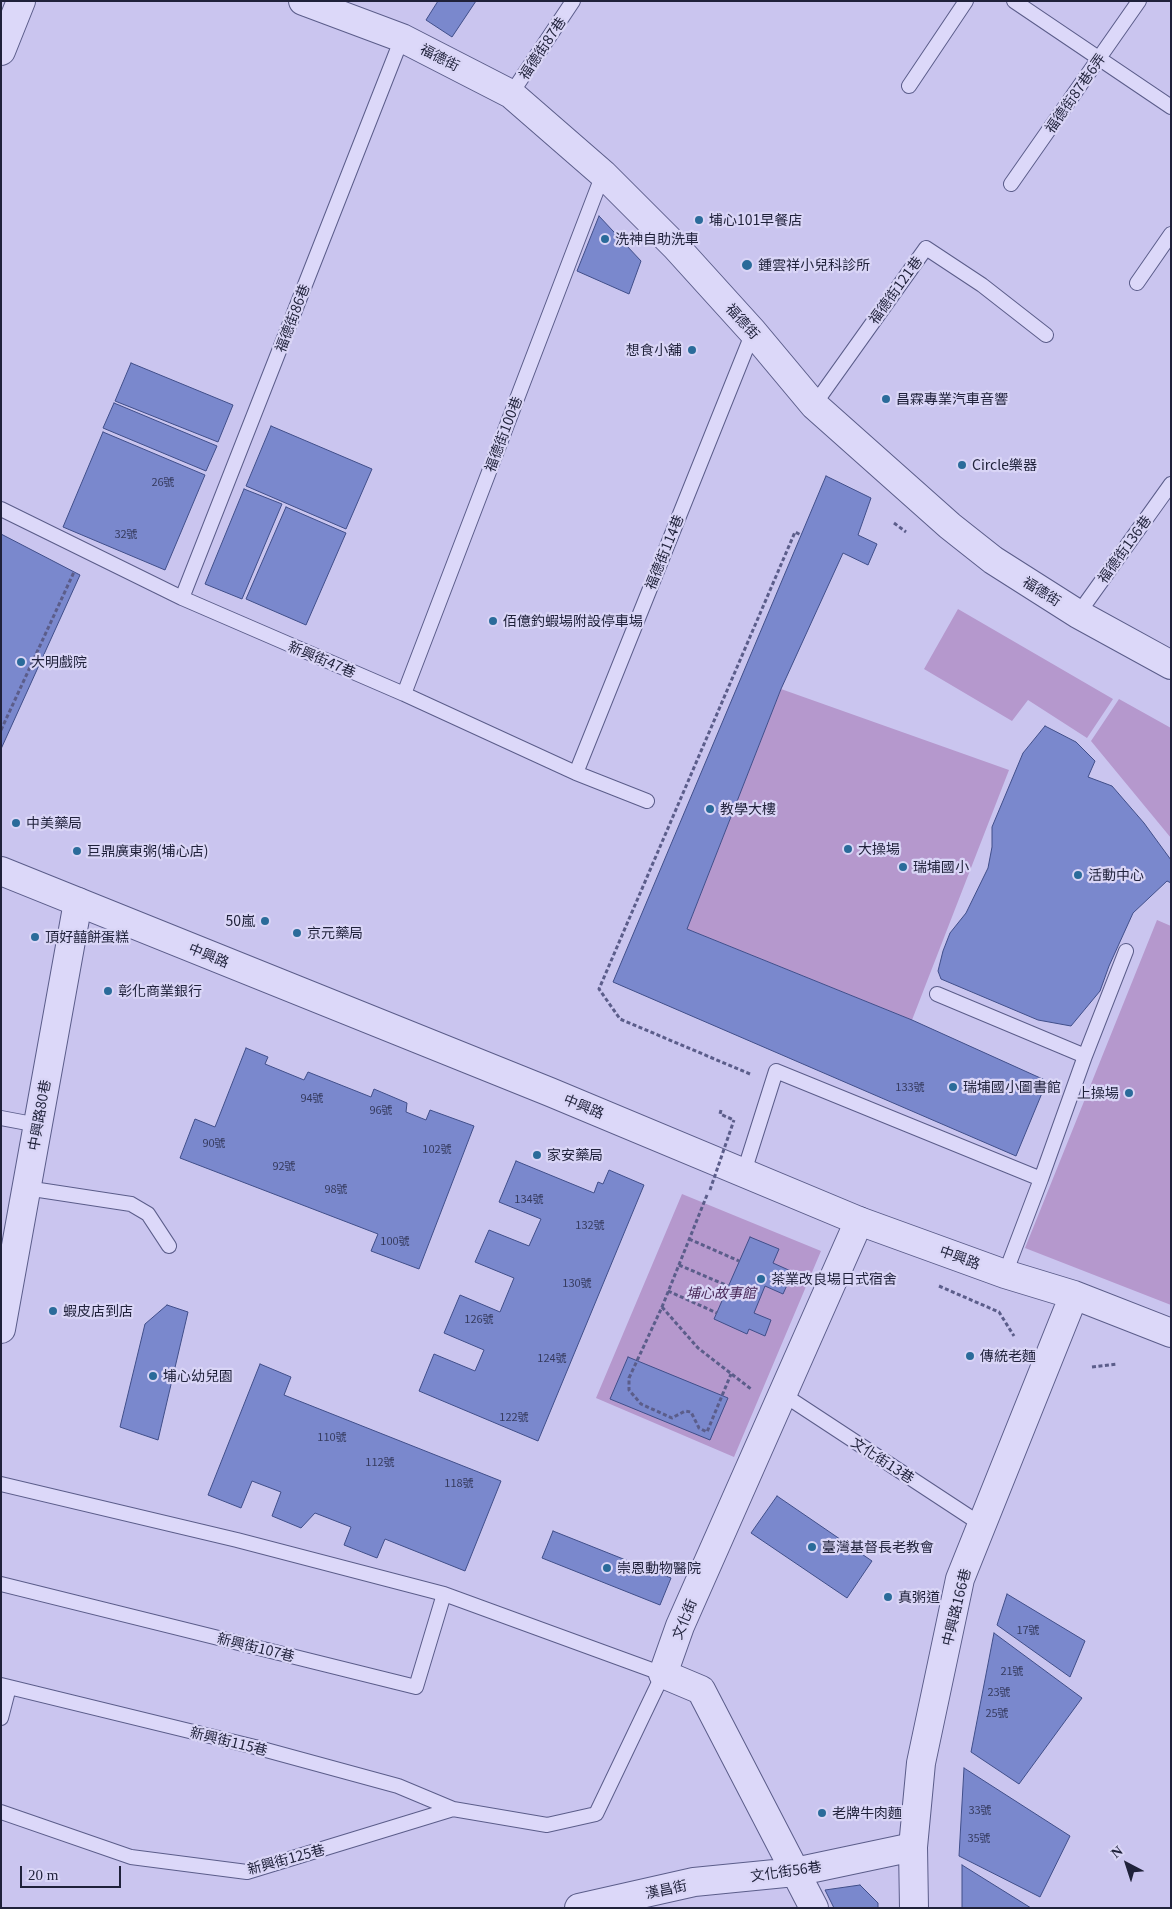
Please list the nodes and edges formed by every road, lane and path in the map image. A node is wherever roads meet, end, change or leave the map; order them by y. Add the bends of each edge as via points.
1 (21, 1) edge
2 (303, 1) edge
3 (573, 1) edge
4 (966, 1) edge
5 (1014, 1) edge
6 (1139, 1) edge
7 (402, 38) junction
8 (1, 50) edge
9 (1099, 58) junction
10 (910, 86) dead end
11 (511, 94) junction
12 (1171, 107) edge
13 (603, 174) junction
14 (1011, 184) dead end
15 (1171, 234) edge
16 (1137, 283) dead end
17 (753, 332) junction
18 (1046, 335) dead end
19 (814, 405) junction
20 (1171, 484) edge
21 (1, 509) edge
22 (801, 535) dead end
23 (84, 550) junction
24 (182, 598) junction
25 (1078, 614) junction
26 (1170, 664) edge
27 (404, 694) junction
28 (1, 730) edge
29 (576, 773) junction
30 (647, 801) dead end
31 (1, 871) edge
32 (78, 902) junction
33 (1126, 951) dead end
34 (937, 994) dead end
35 (1085, 1056) junction
36 (772, 1083) junction
37 (721, 1110) dead end
38 (1, 1118) edge
39 (38, 1125) junction
40 (744, 1172) junction
41 (1042, 1178) junction
42 (26, 1188) junction
43 (710, 1190) dead end
44 (708, 1195) dead end
45 (859, 1221) junction
46 (689, 1239) junction
47 (169, 1246) dead end
48 (740, 1261) dead end
49 (679, 1265) junction
50 (1006, 1274) junction
51 (937, 1285) dead end
52 (728, 1286) dead end
53 (668, 1291) junction
54 (1074, 1295) junction
55 (662, 1307) junction
56 (716, 1313) dead end
57 (1, 1329) edge
58 (1171, 1333) edge
59 (1014, 1336) dead end
60 (1117, 1364) dead end
61 (1092, 1367) dead end
62 (731, 1374) junction
63 (757, 1393) dead end
64 (784, 1395) junction
65 (1, 1484) edge
66 (982, 1525) junction
67 (1, 1584) edge
68 (444, 1594) junction
69 (663, 1674) junction
70 (5, 1686) edge
71 (1, 1718) edge
72 (453, 1810) junction
73 (1, 1812) edge
74 (914, 1847) junction
75 (795, 1872) junction
76 (694, 1882) junction
77 (579, 1908) edge
78 (667, 1908) edge
79 (814, 1908) edge
80 (914, 1908) edge

1 - 8 street
2 - 7 street, 福德街
3 - 11 lane, 福德街87巷
4 - 10 lane
5 - 9 lane
6 - 9 lane, 福德街87巷6弄
7 - 11 street, 福德街
7 - 24 lane, 福德街86巷
9 - 12 lane
9 - 14 lane, 福德街87巷6弄
11 - 13 street, 福德街
13 - 17 street, 福德街 via 676,247
13 - 27 lane, 福德街100巷
15 - 16 lane
17 - 19 street, 福德街
17 - 29 lane, 福德街114巷
18 - 19 lane, 福德街121巷 via 982,285 926,248
19 - 25 street, 福德街 via 950,526 993,560
20 - 25 lane, 福德街136巷
21 - 23 lane, 新興街47巷
22 - 36 path via 795,532 599,989 620,1019
23 - 24 lane, 新興街47巷
23 - 28 path
24 - 27 lane, 新興街47巷
25 - 26 street, 福德街
27 - 29 lane, 新興街47巷
29 - 30 lane, 新興街47巷
31 - 32 street, 中興路
32 - 39 street, 中興路80巷
32 - 40 street, 中興路
33 - 35 lane
34 - 35 lane
35 - 41 lane
36 - 40 lane
36 - 41 lane via 776,1071
37 - 43 path, bridge via 720,1114 734,1120
38 - 39 lane
39 - 42 street, 中興路80巷
40 - 45 street, 中興路
41 - 50 lane
42 - 47 lane via 131,1204 148,1214
42 - 57 street, 中興路80巷
44 - 46 path
45 - 50 street, 中興路
45 - 64 street, 文化街
46 - 48 path
46 - 49 path
49 - 52 path
49 - 53 path
50 - 54 street, 中興路
51 - 59 path via 999,1312
53 - 55 path
53 - 56 path
54 - 58 street, 中興路
54 - 66 street, 中興路166巷
55 - 62 path via 698,1348
55 - 62 path via 629,1378 629,1390 634,1398 672,1418 685,1411 691,1412 699,1428 707,1432
60 - 61 path
62 - 63 path
64 - 66 lane, 文化街13巷
64 - 69 street, 文化街 via 680,1626
65 - 68 lane via 237,1540
66 - 74 street, 中興路166巷 via 960,1579 921,1763
67 - 68 lane, 新興街107巷 via 416,1687
68 - 69 lane
69 - 72 lane via 596,1814 547,1825
69 - 75 street via 701,1690
70 - 71 lane
70 - 72 lane, 新興街115巷 via 255,1747 398,1786
72 - 73 lane, 新興街125巷 via 247,1872 131,1857
74 - 75 street, 文化街56巷
74 - 80 street, 中興路166巷
75 - 76 street, 文化街56巷
75 - 79 street
76 - 77 street, 漢昌街
76 - 78 street

